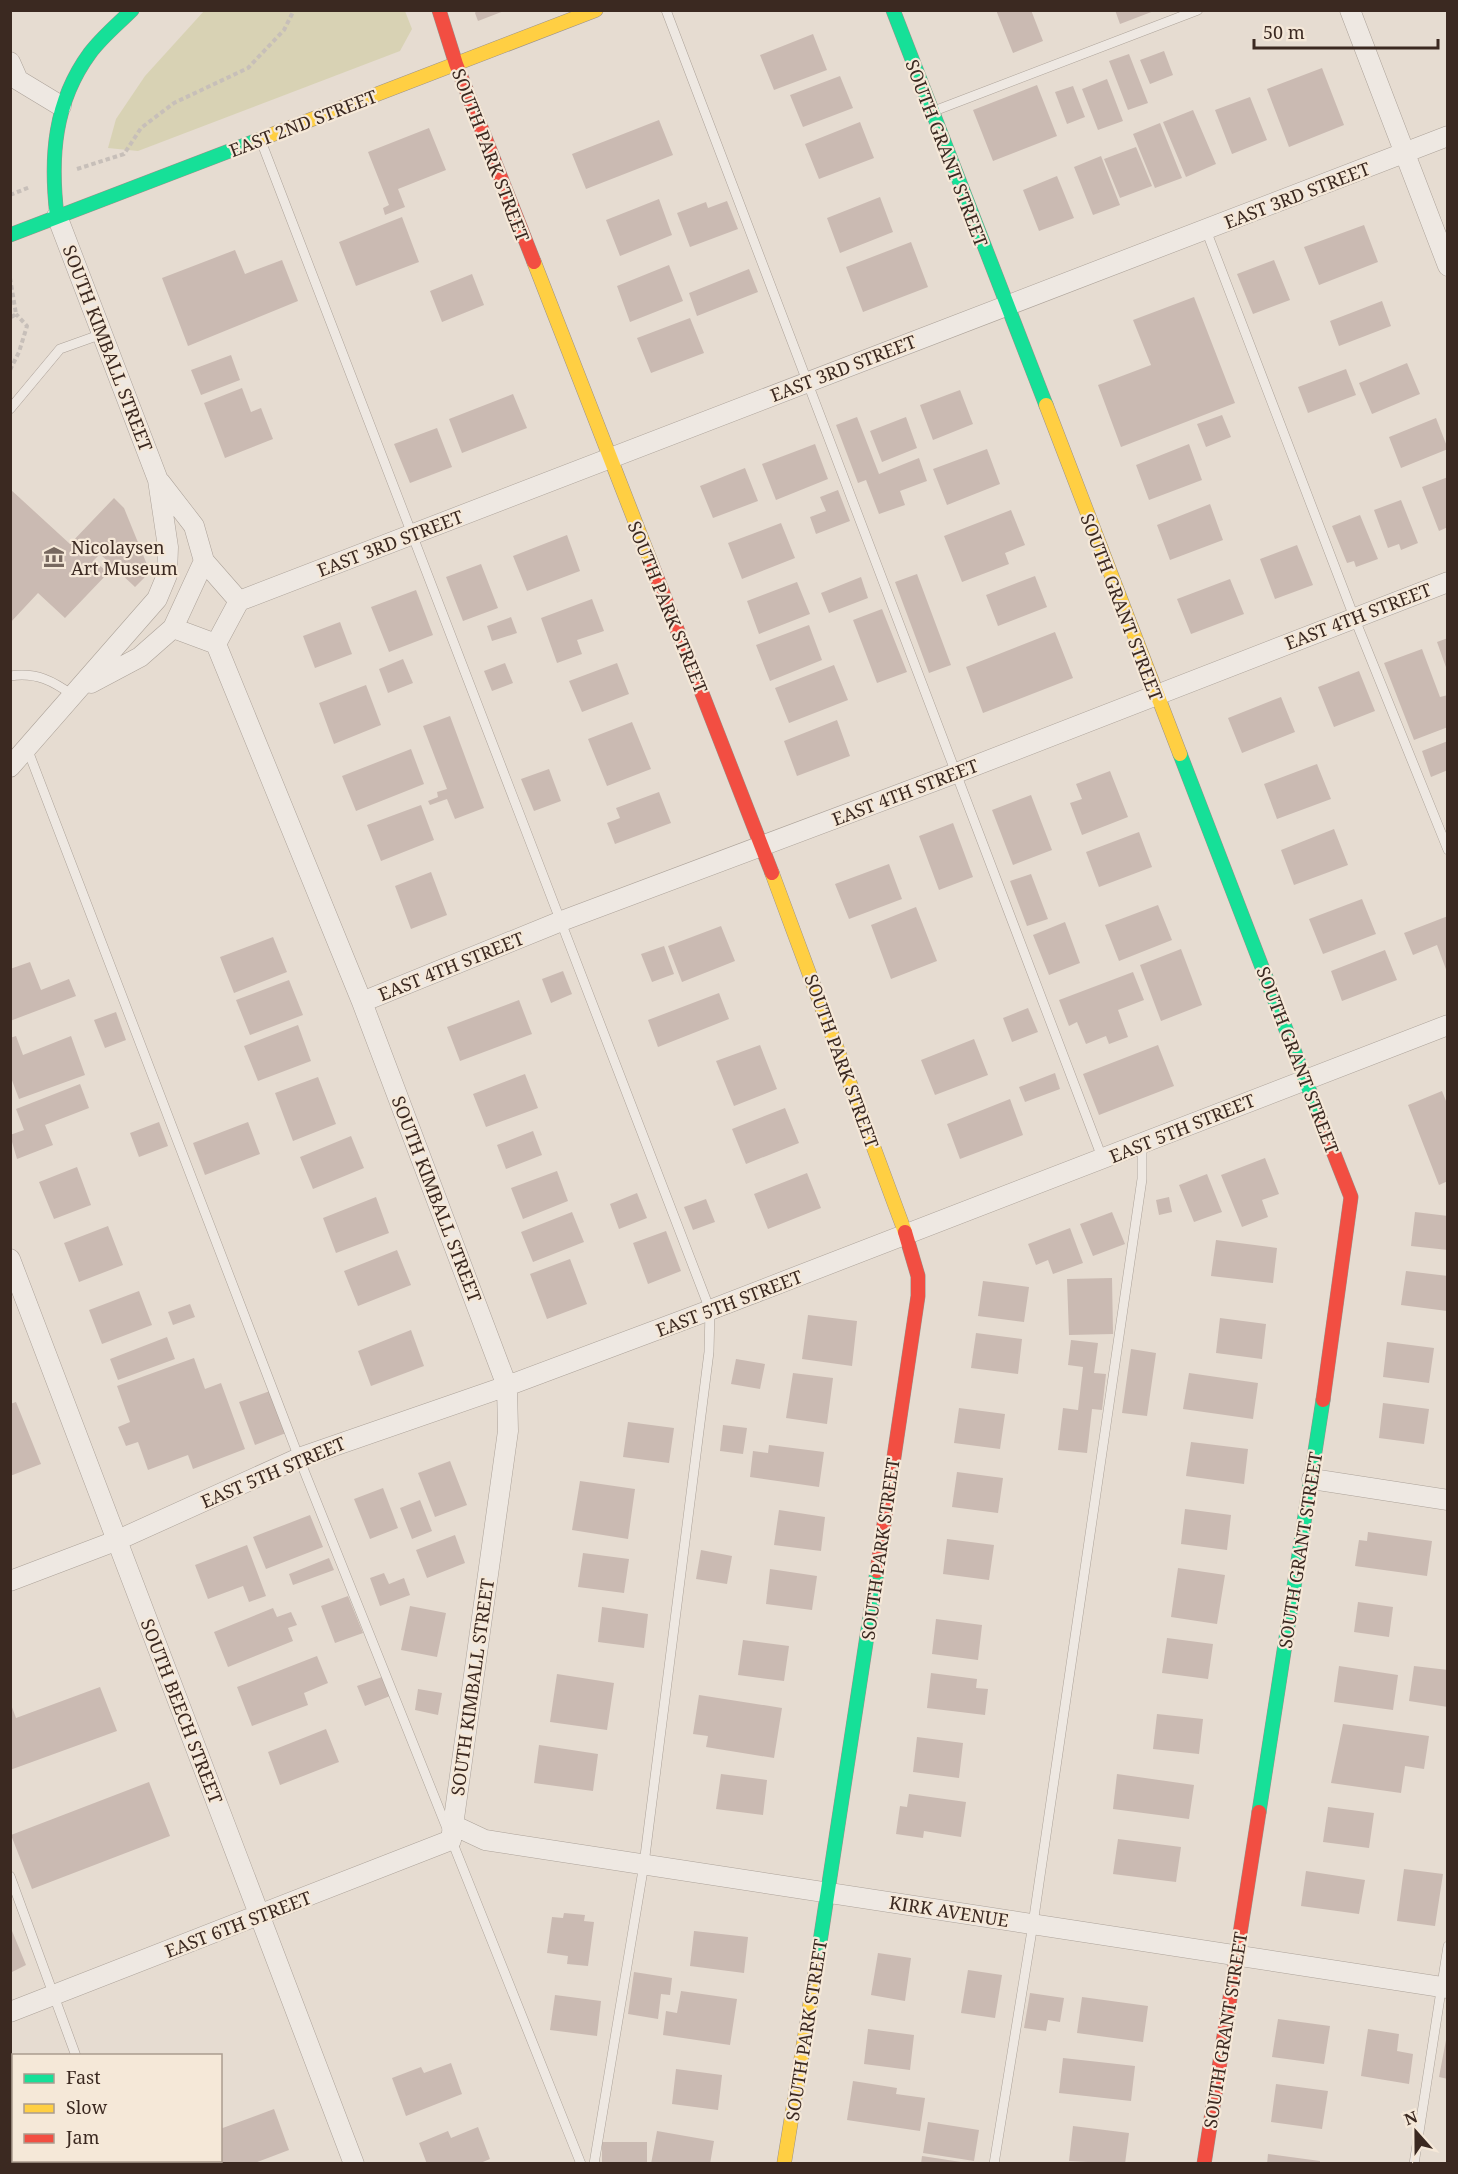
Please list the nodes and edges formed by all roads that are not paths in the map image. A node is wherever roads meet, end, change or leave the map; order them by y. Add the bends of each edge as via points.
1 (132, 10) edge
2 (439, 10) edge
3 (596, 10) edge
4 (666, 10) edge
5 (893, 10) edge
6 (1198, 10) edge
7 (1350, 10) edge
8 (10, 62) edge
9 (456, 64) junction
10 (61, 106) junction
11 (931, 112) junction
12 (1448, 136) edge
13 (260, 139) junction
14 (1404, 153) junction
15 (57, 216) junction
16 (1206, 230) junction
17 (10, 235) edge
18 (1448, 266) edge
19 (1006, 307) junction
20 (102, 334) junction
21 (807, 381) junction
22 (10, 409) edge
23 (609, 458) junction
24 (158, 480) junction
25 (410, 535) junction
26 (204, 561) junction
27 (1448, 582) edge
28 (239, 601) junction
29 (1354, 617) junction
30 (173, 628) junction
31 (216, 644) junction
32 (10, 676) edge
33 (77, 692) junction
34 (1155, 694) junction
35 (27, 748) junction
36 (10, 767) edge
37 (956, 773) junction
38 (762, 845) junction
39 (1448, 850) edge
40 (559, 922) junction
41 (362, 1002) junction
42 (1448, 1025) edge
43 (1306, 1078) junction
44 (1142, 1144) junction
45 (1102, 1160) junction
46 (906, 1235) junction
47 (10, 1259) edge
48 (710, 1310) junction
49 (507, 1386) junction
50 (299, 1458) junction
51 (1312, 1479) junction
52 (1448, 1500) edge
53 (118, 1540) junction
54 (10, 1581) edge
55 (452, 1833) junction
56 (644, 1864) junction
57 (10, 1876) edge
58 (829, 1892) junction
59 (259, 1916) junction
60 (1033, 1924) junction
61 (1448, 1946) edge
62 (1238, 1954) junction
63 (1444, 1987) edge
64 (53, 1995) junction
65 (10, 2012) edge
66 (76, 2054) edge
67 (354, 2163) edge
68 (581, 2163) edge
69 (594, 2163) edge
70 (784, 2163) edge
71 (994, 2163) edge
72 (1204, 2163) edge
73 (1414, 2163) edge

1 - 10 street via 90,54
2 - 9 street, SOUTH PARK STREET
3 - 9 street, EAST 2ND STREET
4 - 21 lane
5 - 11 street, SOUTH GRANT STREET
6 - 11 lane
7 - 14 street
8 - 10 street via 18,80
9 - 13 street, EAST 2ND STREET
9 - 23 street, SOUTH PARK STREET
10 - 15 street via 52,148 51,178
11 - 19 street, SOUTH GRANT STREET
12 - 14 street, EAST 3RD STREET
13 - 15 street, EAST 2ND STREET
13 - 25 lane
14 - 16 street, EAST 3RD STREET
14 - 18 street
15 - 17 street, EAST 2ND STREET
15 - 20 street, SOUTH KIMBALL STREET
16 - 19 street, EAST 3RD STREET
16 - 29 lane
19 - 21 street, EAST 3RD STREET
19 - 34 street, SOUTH GRANT STREET
20 - 22 lane via 60,349
20 - 24 street, SOUTH KIMBALL STREET
21 - 23 street, EAST 3RD STREET
21 - 37 lane
23 - 25 street, EAST 3RD STREET
23 - 38 street, SOUTH PARK STREET
24 - 26 street via 194,526
24 - 33 street via 168,546 167,575 157,599
25 - 28 street, EAST 3RD STREET
25 - 40 lane
26 - 28 street
26 - 30 street
27 - 29 street, EAST 4TH STREET
28 - 31 street
29 - 34 street, EAST 4TH STREET
29 - 39 lane
30 - 31 street
30 - 33 street via 140,657
31 - 41 street, SOUTH KIMBALL STREET
32 - 33 lane via 25,673
33 - 35 street
34 - 37 street, EAST 4TH STREET
34 - 43 street, SOUTH GRANT STREET
35 - 36 street
35 - 50 lane
37 - 38 street, EAST 4TH STREET
37 - 45 lane
38 - 40 street, EAST 4TH STREET
38 - 46 street, SOUTH PARK STREET
40 - 41 street, EAST 4TH STREET
40 - 48 lane
41 - 49 street, SOUTH KIMBALL STREET
42 - 43 street, EAST 5TH STREET
43 - 44 street, EAST 5TH STREET
43 - 51 street, SOUTH GRANT STREET via 1351,1197
44 - 45 street, EAST 5TH STREET
44 - 60 lane via 1142,1179
45 - 46 street, EAST 5TH STREET
46 - 48 street, EAST 5TH STREET
46 - 58 street, SOUTH PARK STREET via 918,1276 918,1296
47 - 53 street, SOUTH BEECH STREET
48 - 49 street, EAST 5TH STREET
48 - 56 lane via 708,1364
49 - 50 street, EAST 5TH STREET
49 - 55 street, SOUTH KIMBALL STREET via 508,1431
50 - 53 street, EAST 5TH STREET
50 - 55 lane
51 - 52 street
51 - 62 street, SOUTH GRANT STREET
53 - 54 street, EAST 5TH STREET
53 - 59 street, SOUTH BEECH STREET
55 - 56 street, KIRK AVENUE
55 - 59 street, EAST 6TH STREET
55 - 68 lane
56 - 58 street, KIRK AVENUE
56 - 69 lane
57 - 64 lane
58 - 60 street, KIRK AVENUE
58 - 70 street, SOUTH PARK STREET
59 - 64 street, EAST 6TH STREET
59 - 67 street, SOUTH BEECH STREET
60 - 62 street, KIRK AVENUE
60 - 71 lane
61 - 63 lane
62 - 63 street, KIRK AVENUE
62 - 72 street, SOUTH GRANT STREET
63 - 73 lane
64 - 65 street, EAST 6TH STREET
64 - 66 lane

